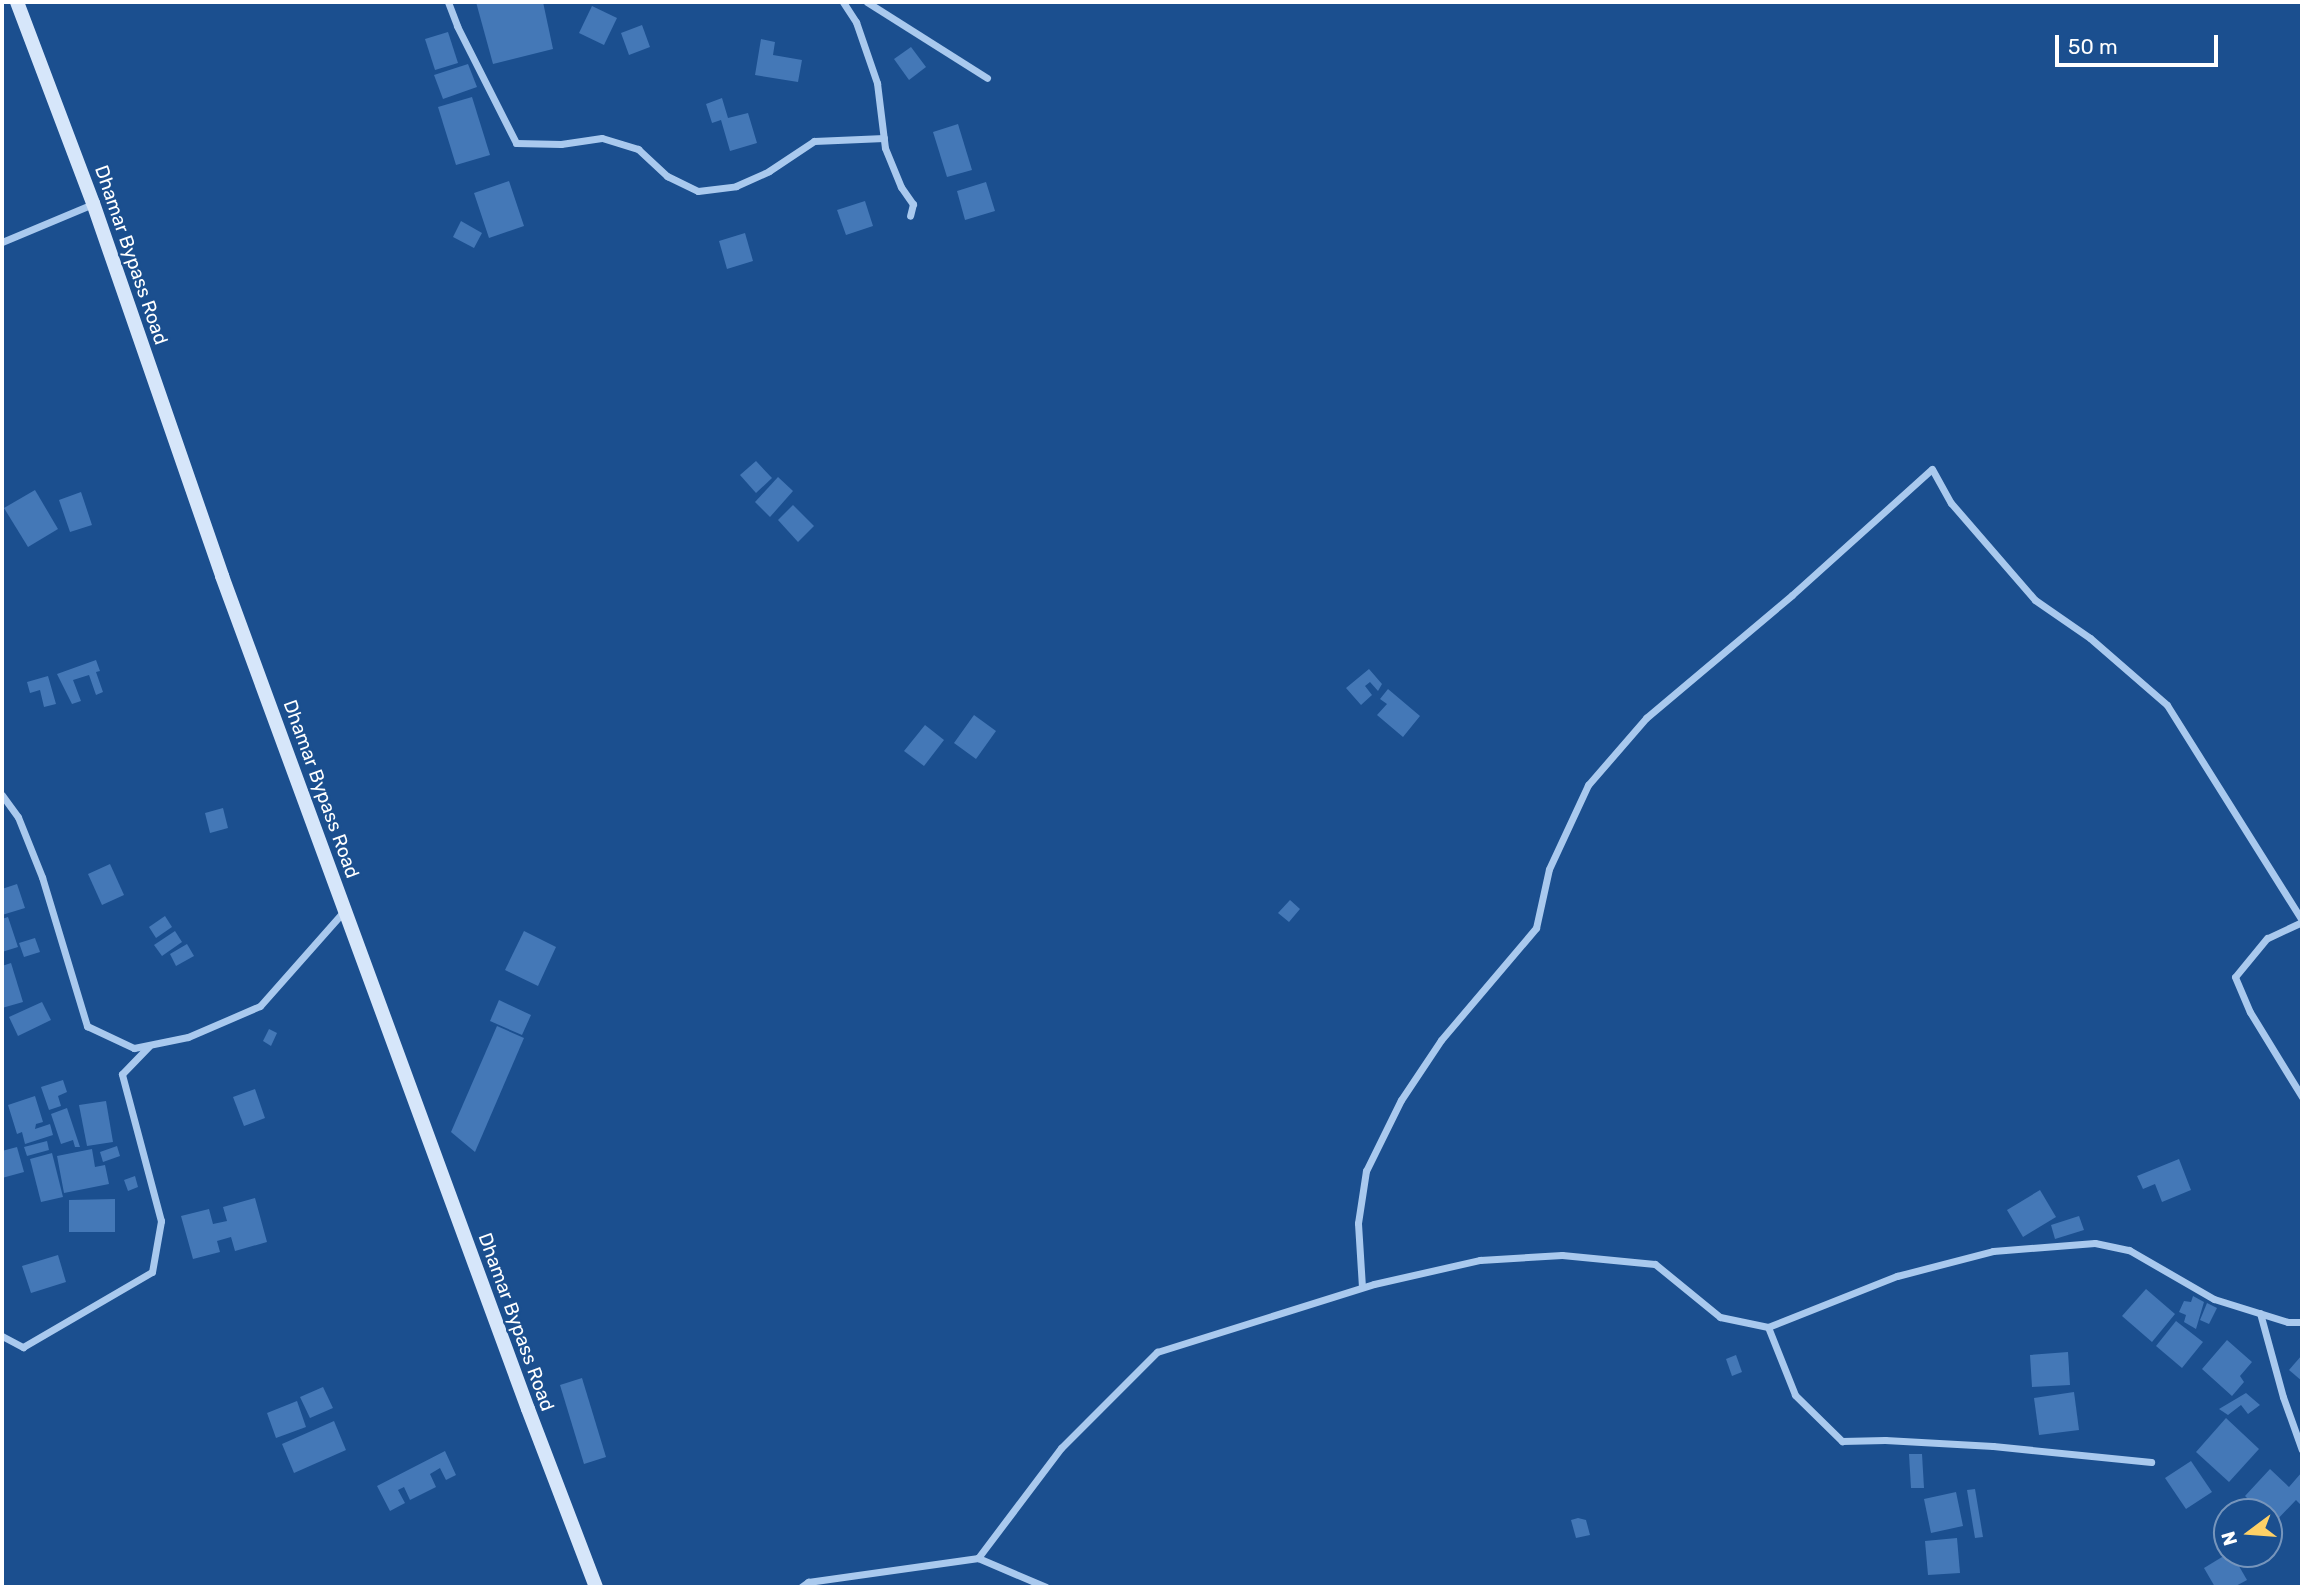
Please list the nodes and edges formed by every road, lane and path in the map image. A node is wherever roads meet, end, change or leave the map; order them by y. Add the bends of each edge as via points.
1 (17, 2) edge
2 (448, 2) edge
3 (843, 2) edge
4 (867, 2) edge
5 (987, 78) dead end
6 (884, 138) junction
7 (93, 203) junction
8 (910, 216) dead end
9 (2, 242) edge
10 (2, 795) edge
11 (345, 911) junction
12 (2302, 921) edge
13 (150, 1045) junction
14 (2302, 1097) edge
15 (1362, 1287) junction
16 (2260, 1313) junction
17 (2302, 1322) edge
18 (1768, 1327) junction
19 (2, 1336) edge
20 (2302, 1450) edge
21 (2151, 1462) dead end
22 (978, 1558) junction
23 (596, 1587) edge
24 (801, 1587) edge
25 (1046, 1587) edge

1 - 7 main road, Dhamar Bypass Road
2 - 6 street via 516,143 561,144 602,138 638,149 667,176 698,191 736,186 814,141
3 - 6 street via 856,22 877,83
4 - 5 street
6 - 8 street via 901,187 913,204
7 - 9 street
7 - 11 main road, Dhamar Bypass Road via 222,576
10 - 13 street via 18,817 42,877 88,1026 134,1048
11 - 13 street via 260,1006 188,1037
11 - 23 main road, Dhamar Bypass Road
12 - 14 street via 2267,938 2235,977 2250,1012
12 - 15 street via 2166,705 2090,638 2035,600 1951,503 1932,469 1646,718 1588,785 1549,869 1536,928 1441,1040 1401,1100 1366,1171 1358,1223
13 - 19 street via 122,1073 161,1221 152,1272 23,1347
15 - 18 street via 1480,1260 1562,1255 1656,1264 1720,1317
15 - 22 street via 1157,1352 1061,1448
16 - 17 street
16 - 18 street via 2214,1299 2129,1251 2095,1243 1993,1251 1897,1276
16 - 20 street
18 - 21 street via 1795,1395 1842,1441 1993,1446
22 - 24 street via 808,1582
22 - 25 street

